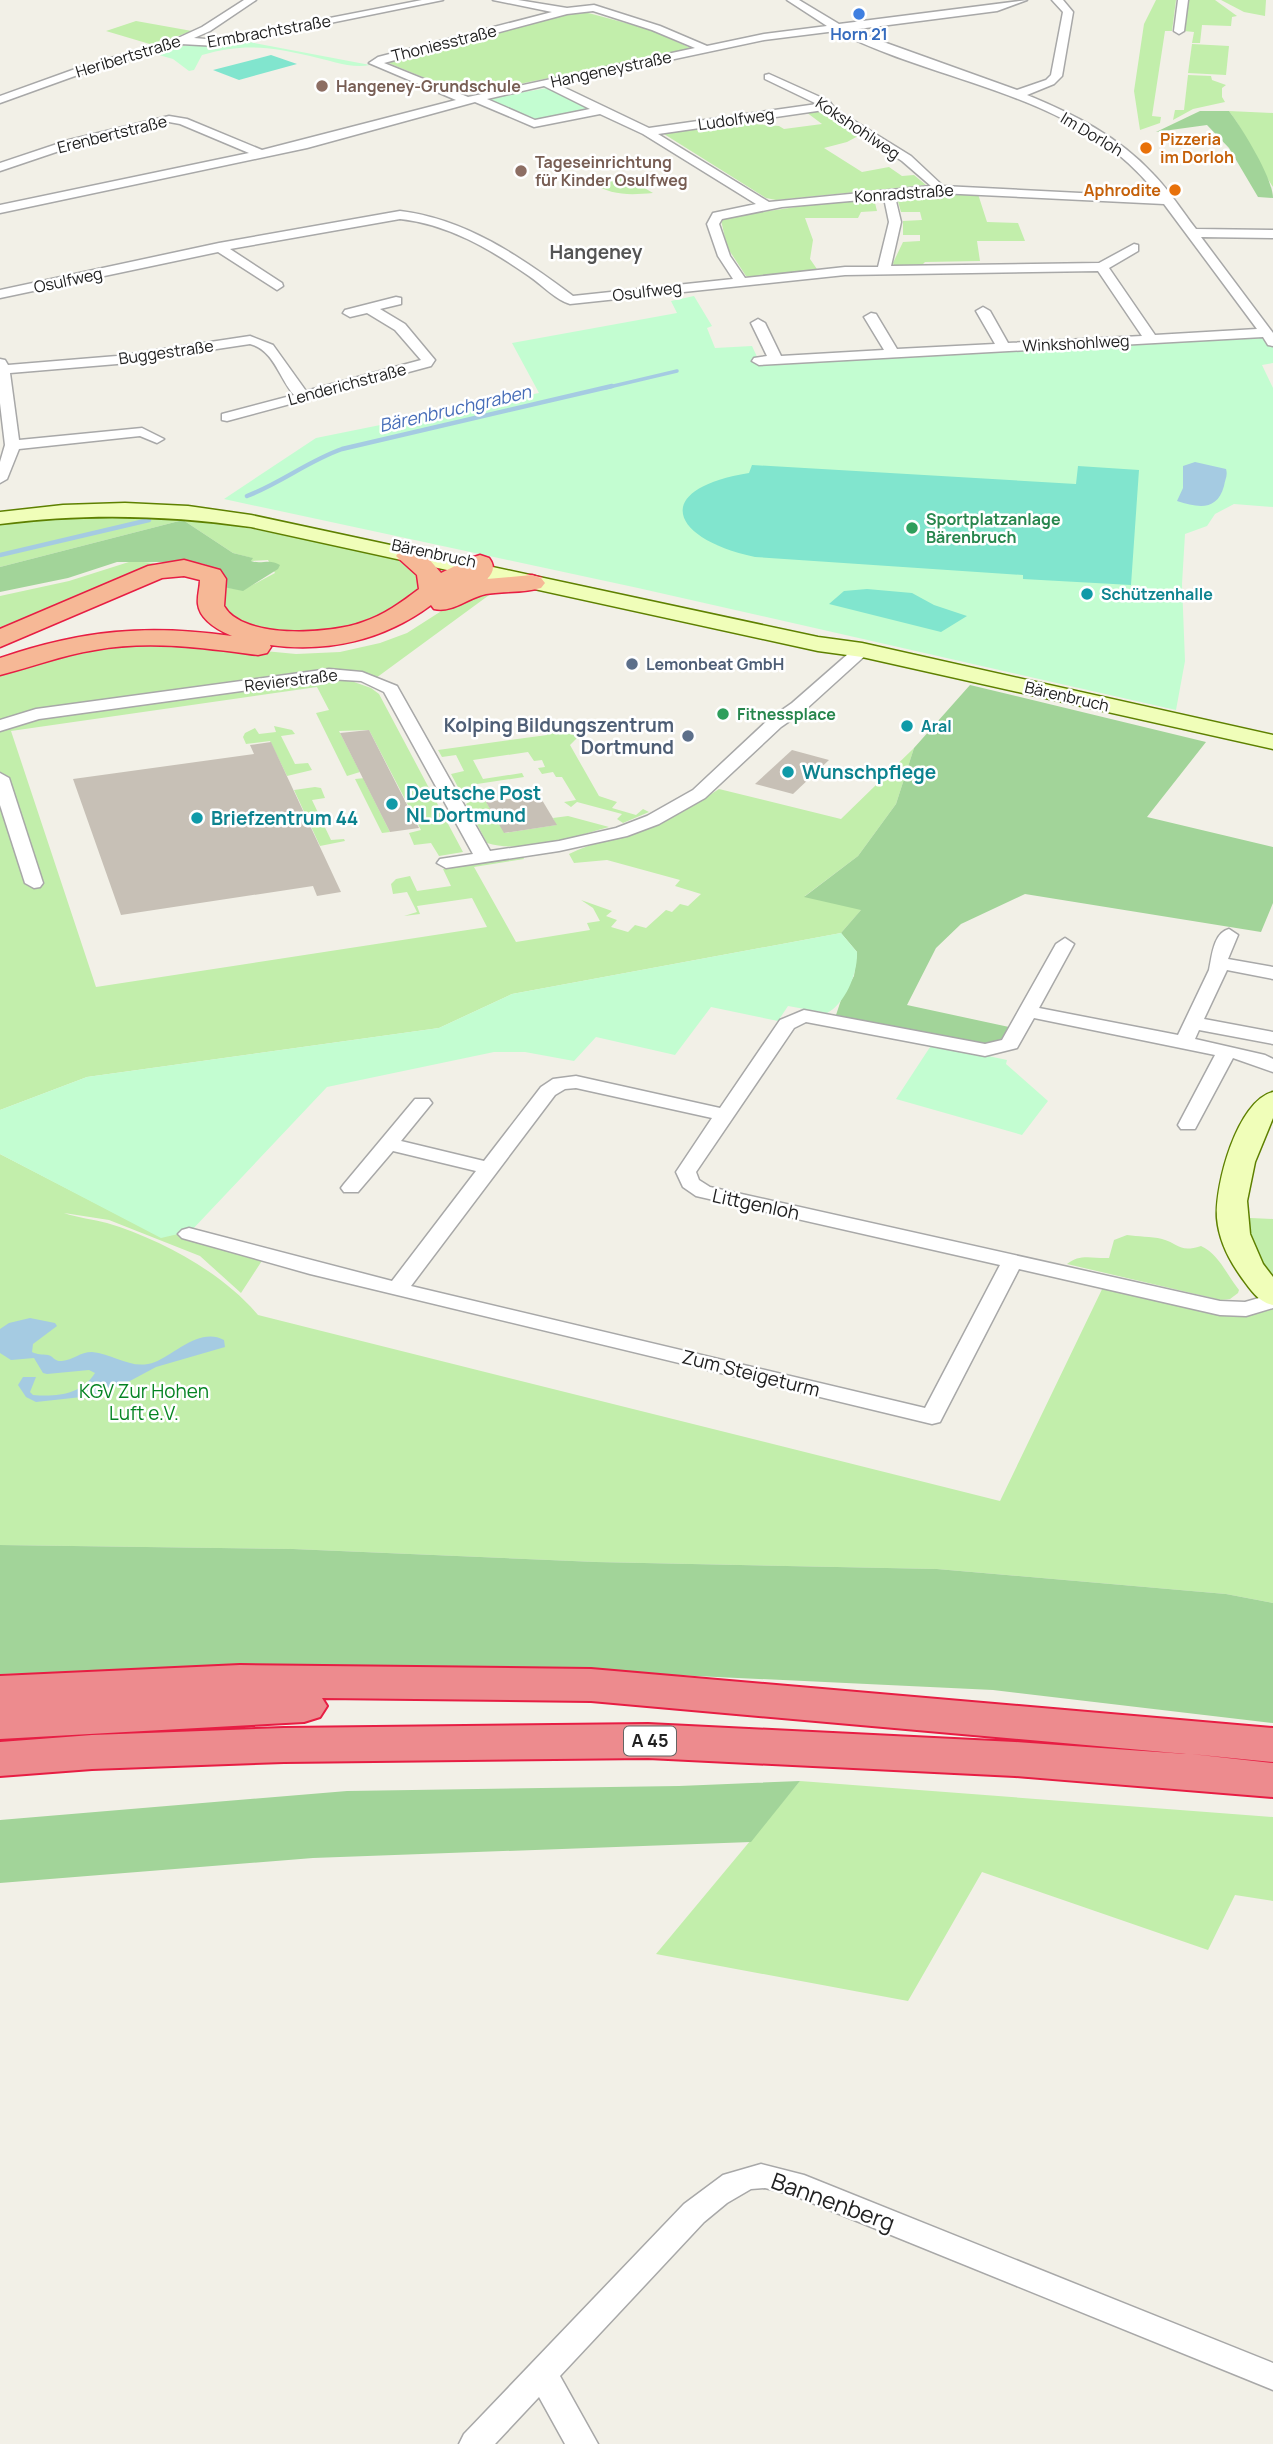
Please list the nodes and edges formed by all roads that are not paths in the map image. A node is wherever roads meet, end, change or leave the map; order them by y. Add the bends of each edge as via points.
1 (251, 0) edge
2 (438, 0) edge
3 (498, 0) edge
4 (792, 0) edge
5 (1022, 0) edge
6 (1057, 0) edge
7 (1183, 0) edge
8 (567, 11) junction
9 (835, 27) junction
10 (1178, 31) dead end
11 (182, 40) junction
12 (706, 49) junction
13 (769, 77) dead end
14 (546, 83) junction
15 (1015, 95) junction
16 (469, 99) junction
17 (0, 100) edge
18 (825, 106) junction
19 (602, 110) junction
20 (647, 132) junction
21 (262, 154) junction
22 (0, 167) edge
23 (939, 189) junction
24 (887, 193) junction
25 (1168, 201) junction
26 (766, 205) junction
27 (0, 208) edge
28 (1190, 233) junction
29 (1273, 234) edge
30 (219, 247) junction
31 (1134, 248) dead end
32 (1102, 267) junction
33 (884, 270) junction
34 (741, 281) junction
35 (277, 286) dead end
36 (0, 295) edge
37 (396, 301) dead end
38 (369, 308) junction
39 (983, 311) dead end
40 (350, 313) dead end
41 (871, 317) dead end
42 (758, 323) dead end
43 (1150, 338) junction
44 (1269, 338) edge
45 (1003, 347) junction
46 (892, 353) junction
47 (759, 360) dead end
48 (776, 360) junction
49 (2, 367) edge
50 (302, 395) junction
51 (228, 418) dead end
52 (157, 439) dead end
53 (12, 445) junction
54 (0, 479) edge
55 (0, 512) edge
56 (0, 518) edge
57 (410, 556) junction
58 (475, 568) junction
59 (532, 583) junction
60 (438, 597) junction
61 (0, 639) edge
62 (862, 650) junction
63 (0, 667) edge
64 (0, 726) edge
65 (1273, 742) edge
66 (0, 778) edge
67 (484, 857) junction
68 (446, 863) dead end
69 (34, 883) dead end
70 (1229, 935) dead end
71 (1065, 944) dead end
72 (1220, 963) junction
73 (1273, 973) edge
74 (1028, 1011) junction
75 (1194, 1023) junction
76 (1273, 1038) edge
77 (1184, 1042) junction
78 (1227, 1051) junction
79 (1273, 1066) edge
80 (1273, 1100) edge
81 (422, 1103) dead end
82 (724, 1115) junction
83 (1188, 1125) dead end
84 (388, 1144) junction
85 (489, 1168) junction
86 (351, 1188) dead end
87 (189, 1234) dead end
88 (1013, 1261) junction
89 (398, 1288) junction
90 (1273, 1296) edge
91 (1273, 1301) edge
92 (0, 1692) edge
93 (709, 1696) junction
94 (0, 1723) edge
95 (284, 1745) junction
96 (1273, 1745) edge
97 (0, 1759) edge
98 (1273, 1780) edge
99 (0, 1783) edge
100 (542, 2373) junction
101 (1273, 2377) edge
102 (475, 2444) edge
103 (582, 2444) edge

1 - 11 street, Heribertstraße
2 - 11 street, Ermbrachtstraße via 217,43
3 - 8 street
4 - 9 street, Im Dorloh
5 - 9 street, Hangeneystraße via 997,8
6 - 15 street via 1068,12 1056,76
7 - 10 street
8 - 12 street via 594,8
8 - 16 street, Thoniesstraße via 375,63
9 - 12 street, Hangeneystraße
9 - 15 street, Im Dorloh
11 - 17 street, Heribertstraße
12 - 14 street, Hangeneystraße
13 - 18 street, Kokshohlweg
14 - 16 street, Hangeneystraße
14 - 19 street
15 - 25 street, Im Dorloh via 1067,117 1119,149 1139,164
16 - 19 street via 534,124
16 - 21 street, Hangeneystraße
18 - 20 street, Ludolfweg
18 - 23 street, Kokshohlweg via 909,162
19 - 20 street
20 - 26 street
21 - 22 street, Erenbertstraße via 169,119 73,142
21 - 27 street, Hangeneystraße
23 - 24 street, Konradstraße
23 - 25 street, Konradstraße
24 - 26 street, Konradstraße
24 - 33 street via 895,226
25 - 28 street, Im Dorloh
26 - 34 street, Konradstraße via 722,214 713,221 724,256
28 - 29 street
28 - 44 street, Im Dorloh
30 - 34 street, Osulfweg via 408,215 489,246 569,300
30 - 35 street
30 - 36 street, Osulfweg
31 - 32 street
32 - 33 street, Osulfweg
32 - 43 street
33 - 34 street, Osulfweg
37 - 38 street
38 - 40 street
38 - 50 street, Lenderichstraße via 400,327 426,363
39 - 45 street, Winkshohlweg
41 - 46 street
42 - 48 street
43 - 44 street, Winkshohlweg
43 - 45 street, Winkshohlweg
45 - 46 street, Winkshohlweg
46 - 48 street, Winkshohlweg
47 - 48 street, Winkshohlweg
49 - 50 street, Buggestraße via 117,360 250,340 263,343 276,356
49 - 53 street
50 - 51 street, Lenderichstraße
52 - 53 street via 142,432
53 - 54 street
55 - 58 main road, Bärenbruch via 110,503 208,507
56 - 57 main road, Bärenbruch via 98,509 194,512
57 - 58 main road, Bärenbruch
57 - 60 highway via 428,570
58 - 59 main road, Bärenbruch
58 - 60 highway
58 - 62 main road, Bärenbruch via 790,629
59 - 60 highway via 479,587
59 - 62 main road, Bärenbruch
60 - 61 highway via 368,630 329,638 284,639 231,625 212,609 215,588 211,575 172,568
60 - 63 highway via 400,630 341,647 287,650 171,638 116,638
62 - 65 main road, Bärenbruch
62 - 67 street via 699,794 668,812 621,832
64 - 67 street, Revierstraße via 36,714 329,674 375,679 391,689
66 - 69 street
67 - 68 street
70 - 72 street
71 - 74 street, Littgenloh
72 - 73 street
72 - 75 street
74 - 77 street
74 - 82 street, Littgenloh via 1010,1044 993,1050 815,1016 793,1019
75 - 76 street
75 - 77 street
77 - 78 street
78 - 79 street
78 - 83 street
80 - 90 main road via 1248,1138 1234,1183 1230,1217 1240,1250
81 - 84 street
82 - 85 street via 576,1082 560,1083 548,1091
82 - 88 street, Littgenloh via 686,1172 690,1183 703,1192
84 - 85 street
84 - 86 street
85 - 89 street
87 - 89 street, Zum Steigeturm
88 - 89 street, Zum Steigeturm via 932,1417
88 - 91 street, Littgenloh via 1220,1308 1245,1309
92 - 93 highway via 240,1681 592,1685
93 - 94 highway, A 45 via 320,1705
93 - 96 highway, A 45
95 - 97 highway, A 45
95 - 98 highway, A 45 via 648,1741 1015,1759
95 - 99 highway via 162,1768
100 - 101 street, Bannenberg via 694,2213 718,2192 760,2176 794,2183
100 - 102 street, Bannenberg
100 - 103 street

